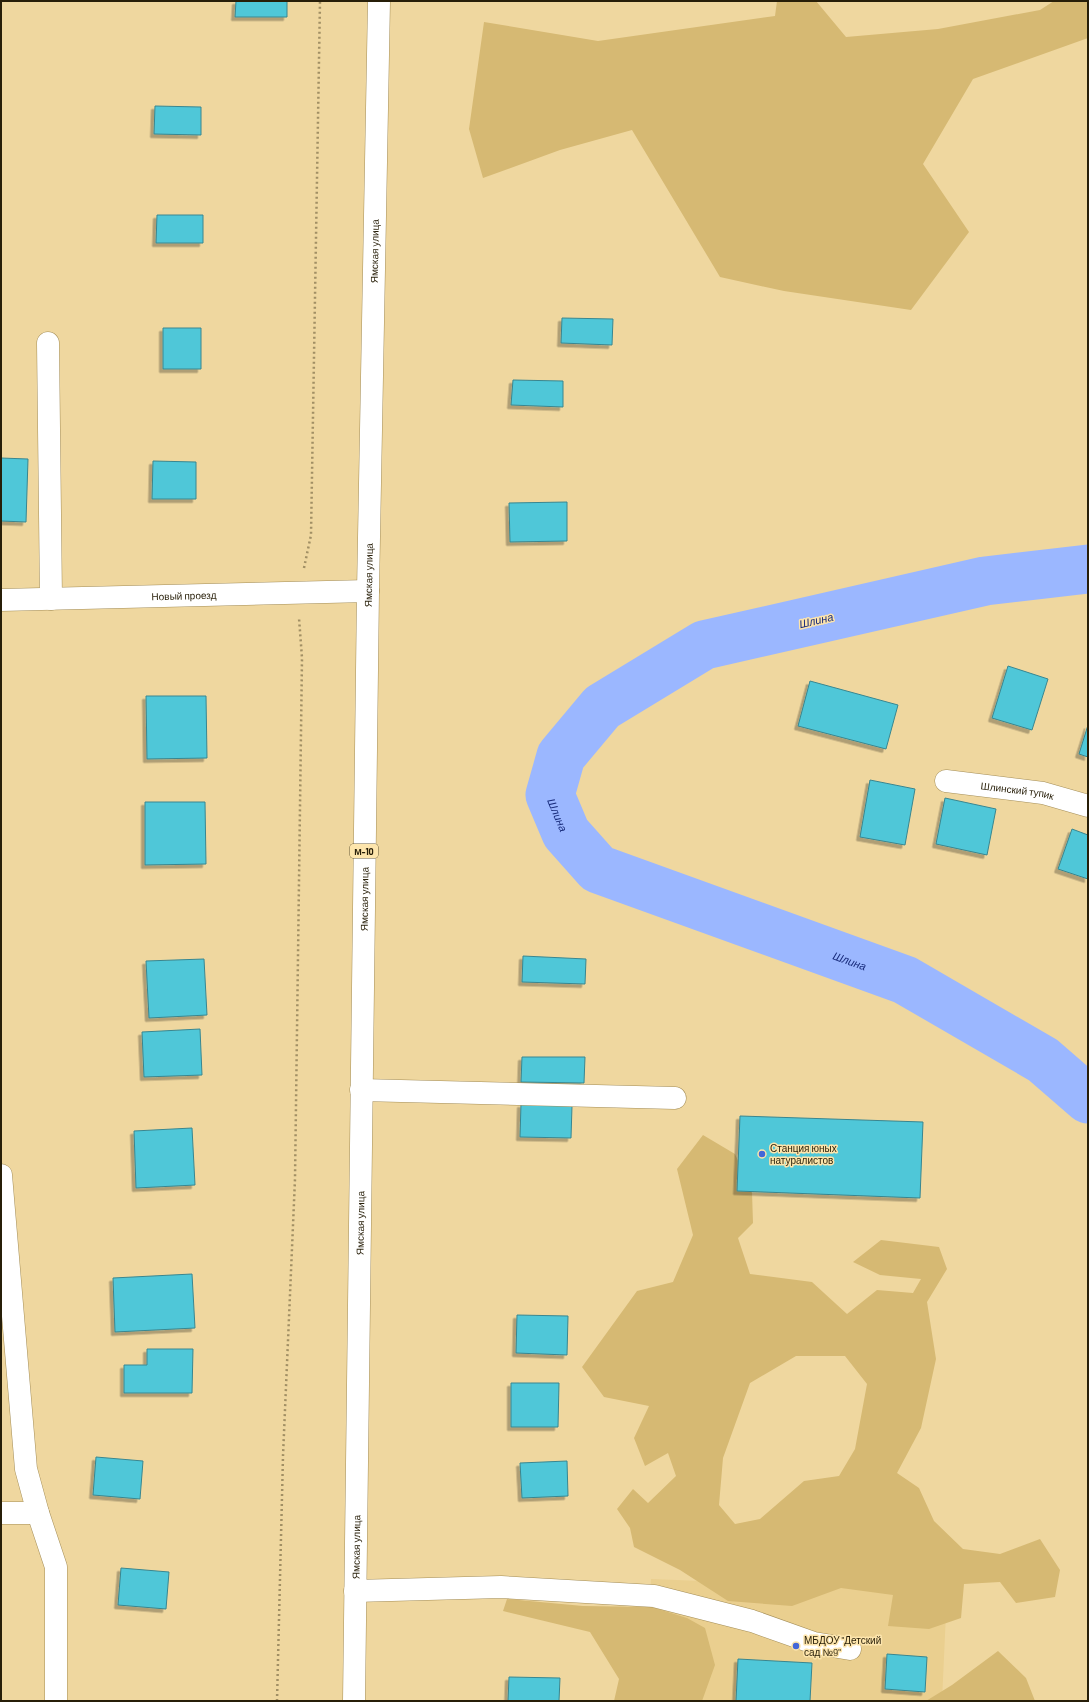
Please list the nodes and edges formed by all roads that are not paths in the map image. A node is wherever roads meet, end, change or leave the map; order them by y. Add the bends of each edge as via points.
1 (379, 1) edge
2 (48, 343) dead end
3 (368, 591) junction
4 (51, 599) junction
5 (1, 600) edge
6 (946, 781) dead end
7 (1088, 806) edge
8 (361, 1090) junction
9 (674, 1098) dead end
10 (1, 1175) edge
11 (1, 1513) edge
12 (38, 1513) junction
13 (355, 1591) junction
14 (850, 1649) dead end
15 (56, 1701) edge
16 (354, 1701) edge

1 - 3 main road, Ямская улица / М-10
2 - 4 main road
3 - 4 main road, Новый проезд
3 - 8 main road, Ямская улица / М-10
4 - 5 main road, Новый проезд
6 - 7 main road, Шлинский тупик via 1043,793
8 - 9 main road
8 - 13 main road, Ямская улица / М-10
10 - 12 main road via 26,1469
11 - 12 main road
12 - 15 main road via 56,1567
13 - 14 main road via 501,1587 654,1596 752,1621 814,1643
13 - 16 main road, Ямская улица / М-10

